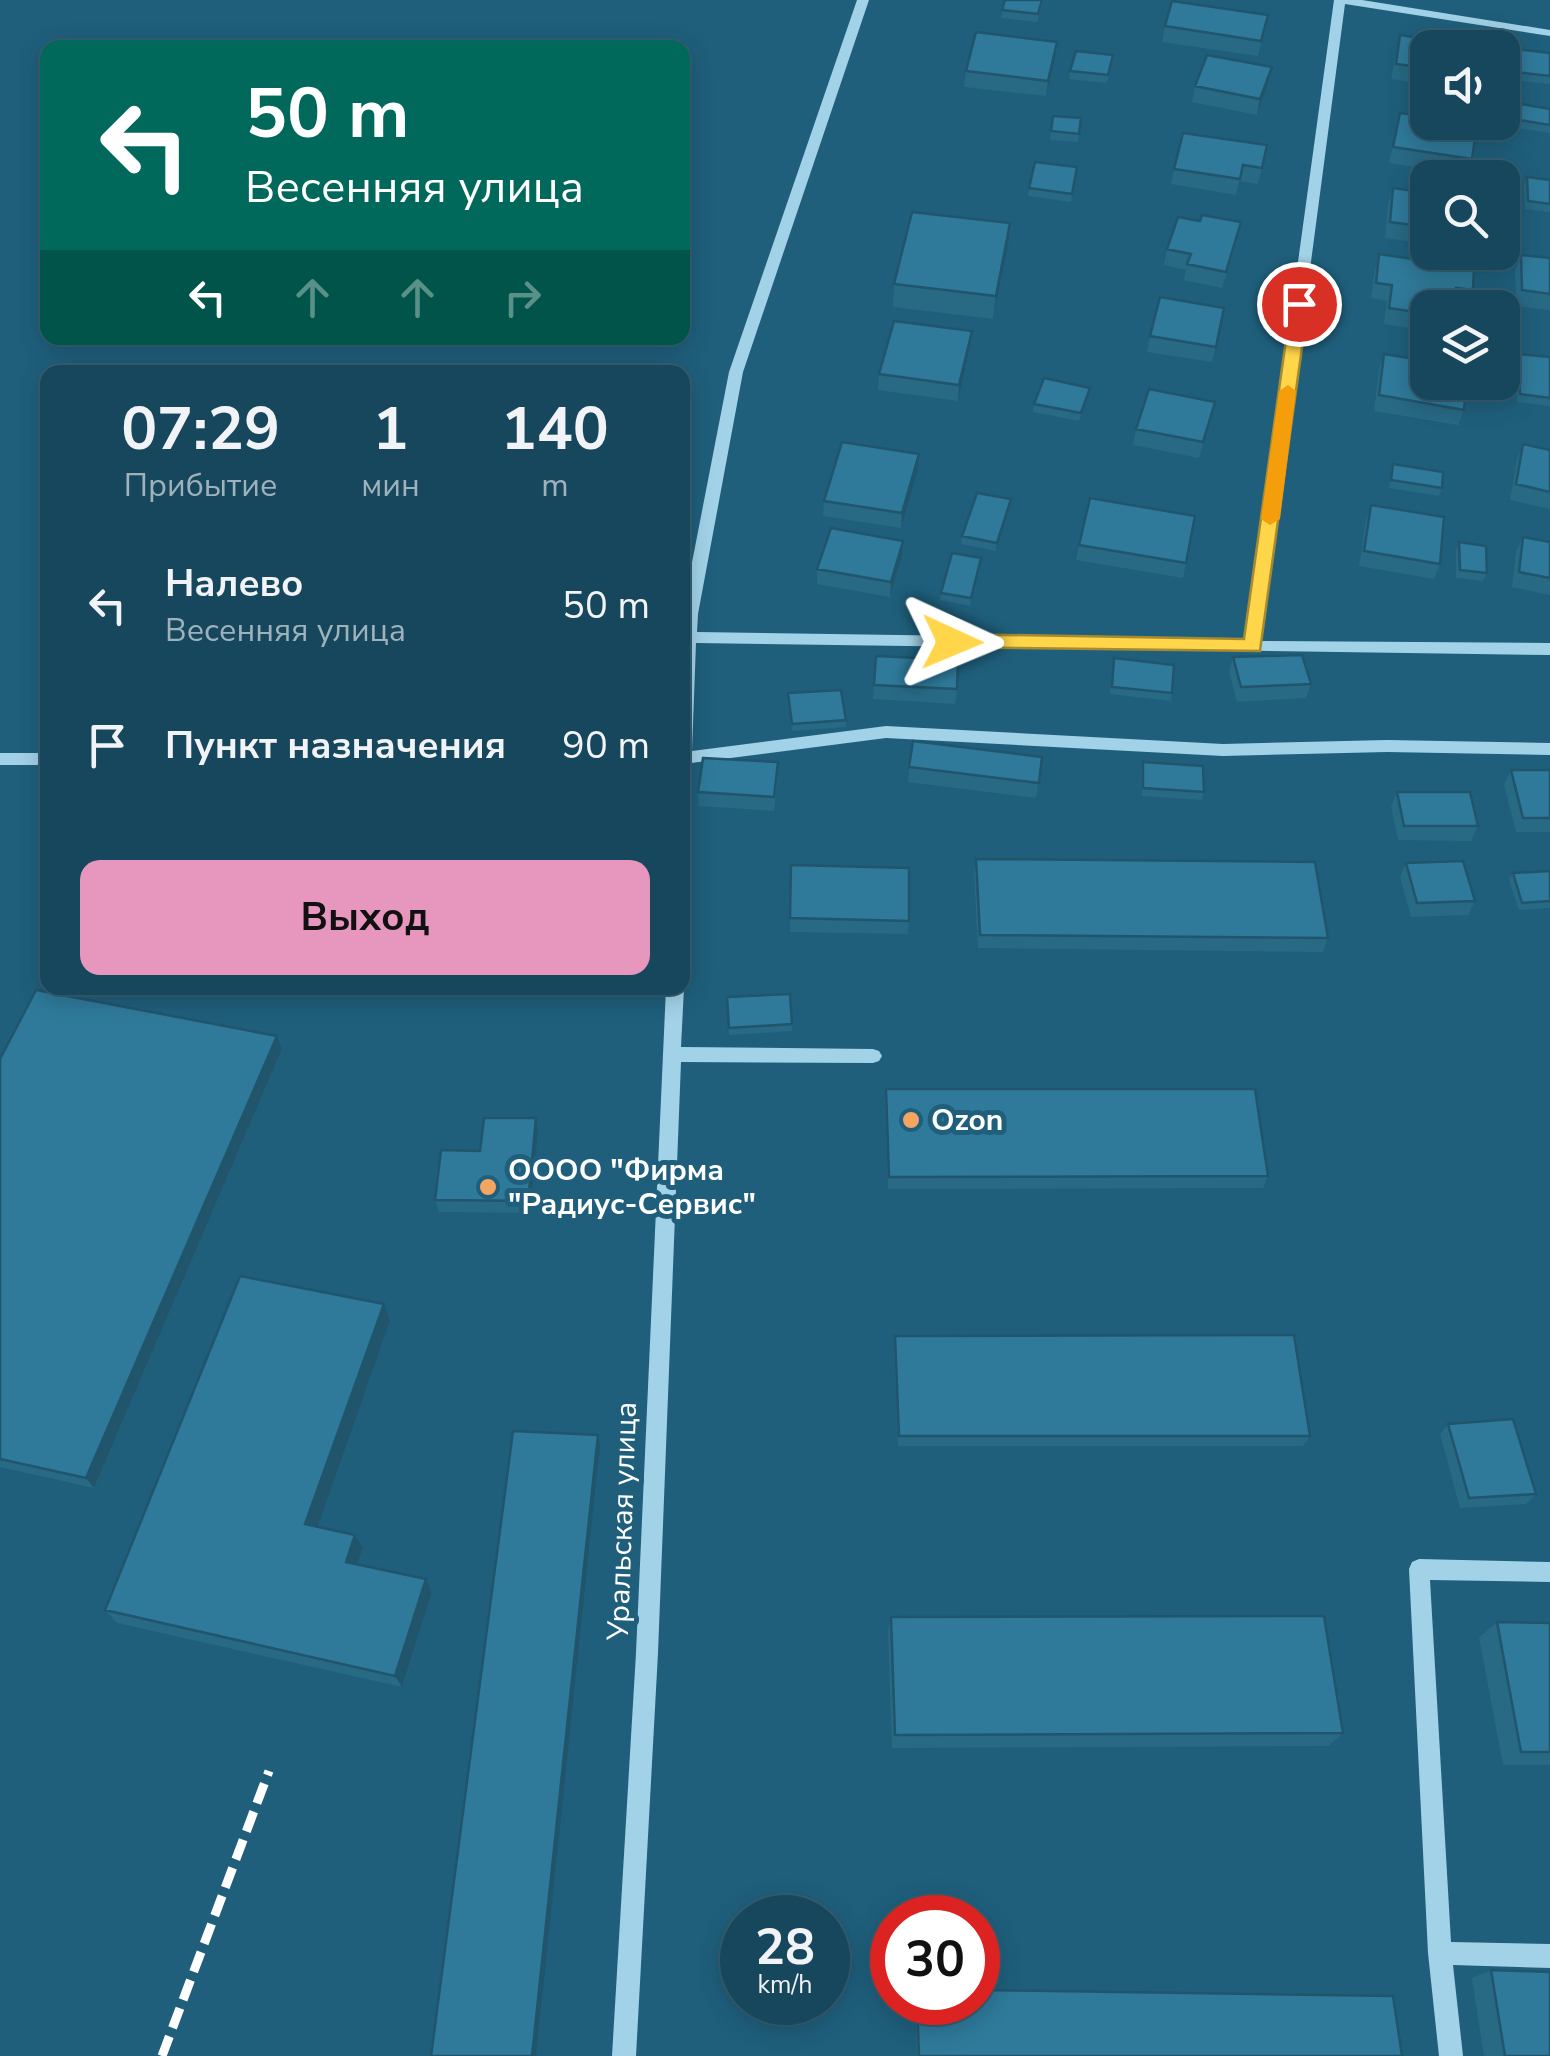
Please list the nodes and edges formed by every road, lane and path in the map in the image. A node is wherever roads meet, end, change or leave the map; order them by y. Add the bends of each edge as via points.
1 (862, 0) edge
2 (1340, 0) edge
3 (1550, 33) edge
4 (690, 614) edge
5 (690, 638) edge
6 (1253, 646) junction
7 (1550, 649) edge
8 (1550, 749) edge
9 (690, 757) edge
10 (0, 759) edge
11 (40, 759) edge
12 (674, 995) edge
13 (672, 1054) junction
14 (873, 1056) dead end
15 (1550, 1572) edge
16 (1440, 1953) junction
17 (1550, 1956) edge
18 (624, 2056) edge
19 (1451, 2056) edge

1 - 4 street via 736,372
2 - 3 street
2 - 6 street
5 - 6 street
6 - 7 street
8 - 9 street via 1223,750 886,732
10 - 11 street
12 - 13 street, Уральская улица
13 - 14 street
13 - 18 street, Уральская улица
15 - 16 street via 1419,1569
16 - 17 street
16 - 19 street

